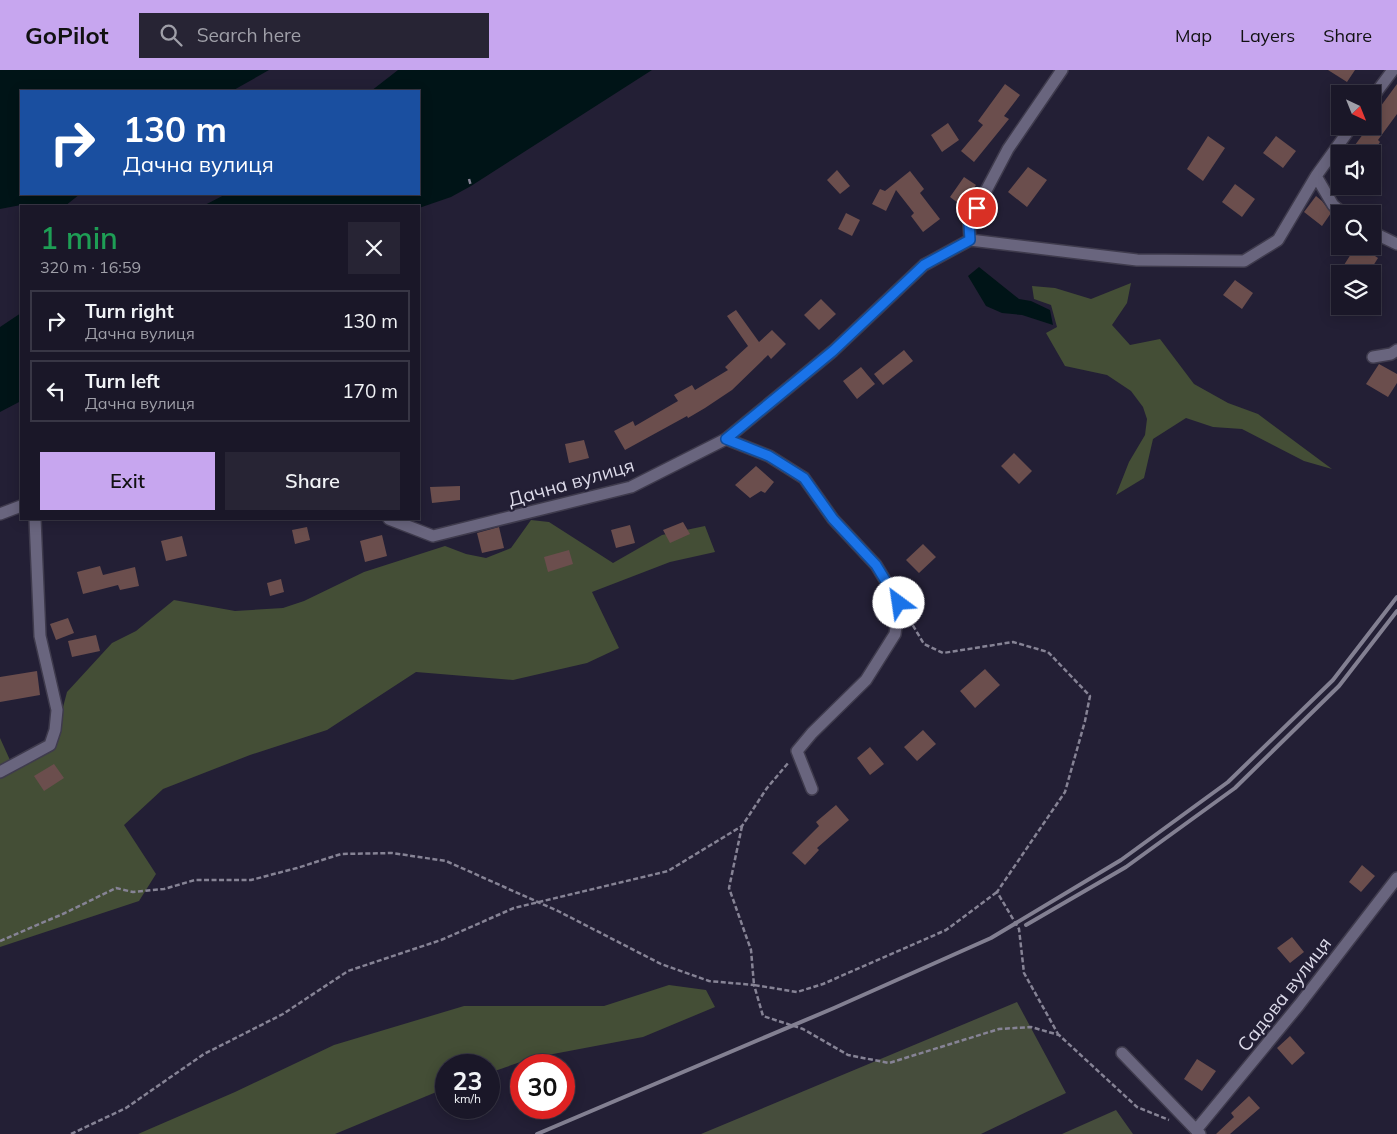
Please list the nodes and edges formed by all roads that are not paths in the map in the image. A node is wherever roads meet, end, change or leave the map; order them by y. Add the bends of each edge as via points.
1 (1062, 70) edge
2 (1393, 70) edge
3 (1381, 86) edge
4 (1346, 135) edge
5 (1316, 176) junction
6 (1333, 205) edge
7 (1381, 236) edge
8 (970, 240) junction
9 (1397, 244) edge
10 (1397, 350) edge
11 (1374, 356) dead end
12 (726, 439) junction
13 (20, 506) edge
14 (0, 514) edge
15 (35, 520) edge
16 (393, 520) edge
17 (0, 772) edge
18 (812, 789) dead end
19 (1397, 878) edge
20 (1122, 1053) dead end
21 (1198, 1132) edge

1 - 8 street via 1008,149 969,224
2 - 3 street
4 - 5 street
5 - 6 street
5 - 8 street via 1278,240 1244,261 1137,260
7 - 9 street
8 - 12 street, Дачна вулиця via 924,265 833,351
10 - 11 street
12 - 16 street, Дачна вулиця via 630,487 433,536
12 - 18 street via 769,456 804,478 833,519 876,565 899,603 895,634 866,680 797,751
13 - 14 street
15 - 17 street via 40,636 57,710 55,730 50,745
19 - 21 street, Садова вулиця
20 - 21 street, Садова вулиця

